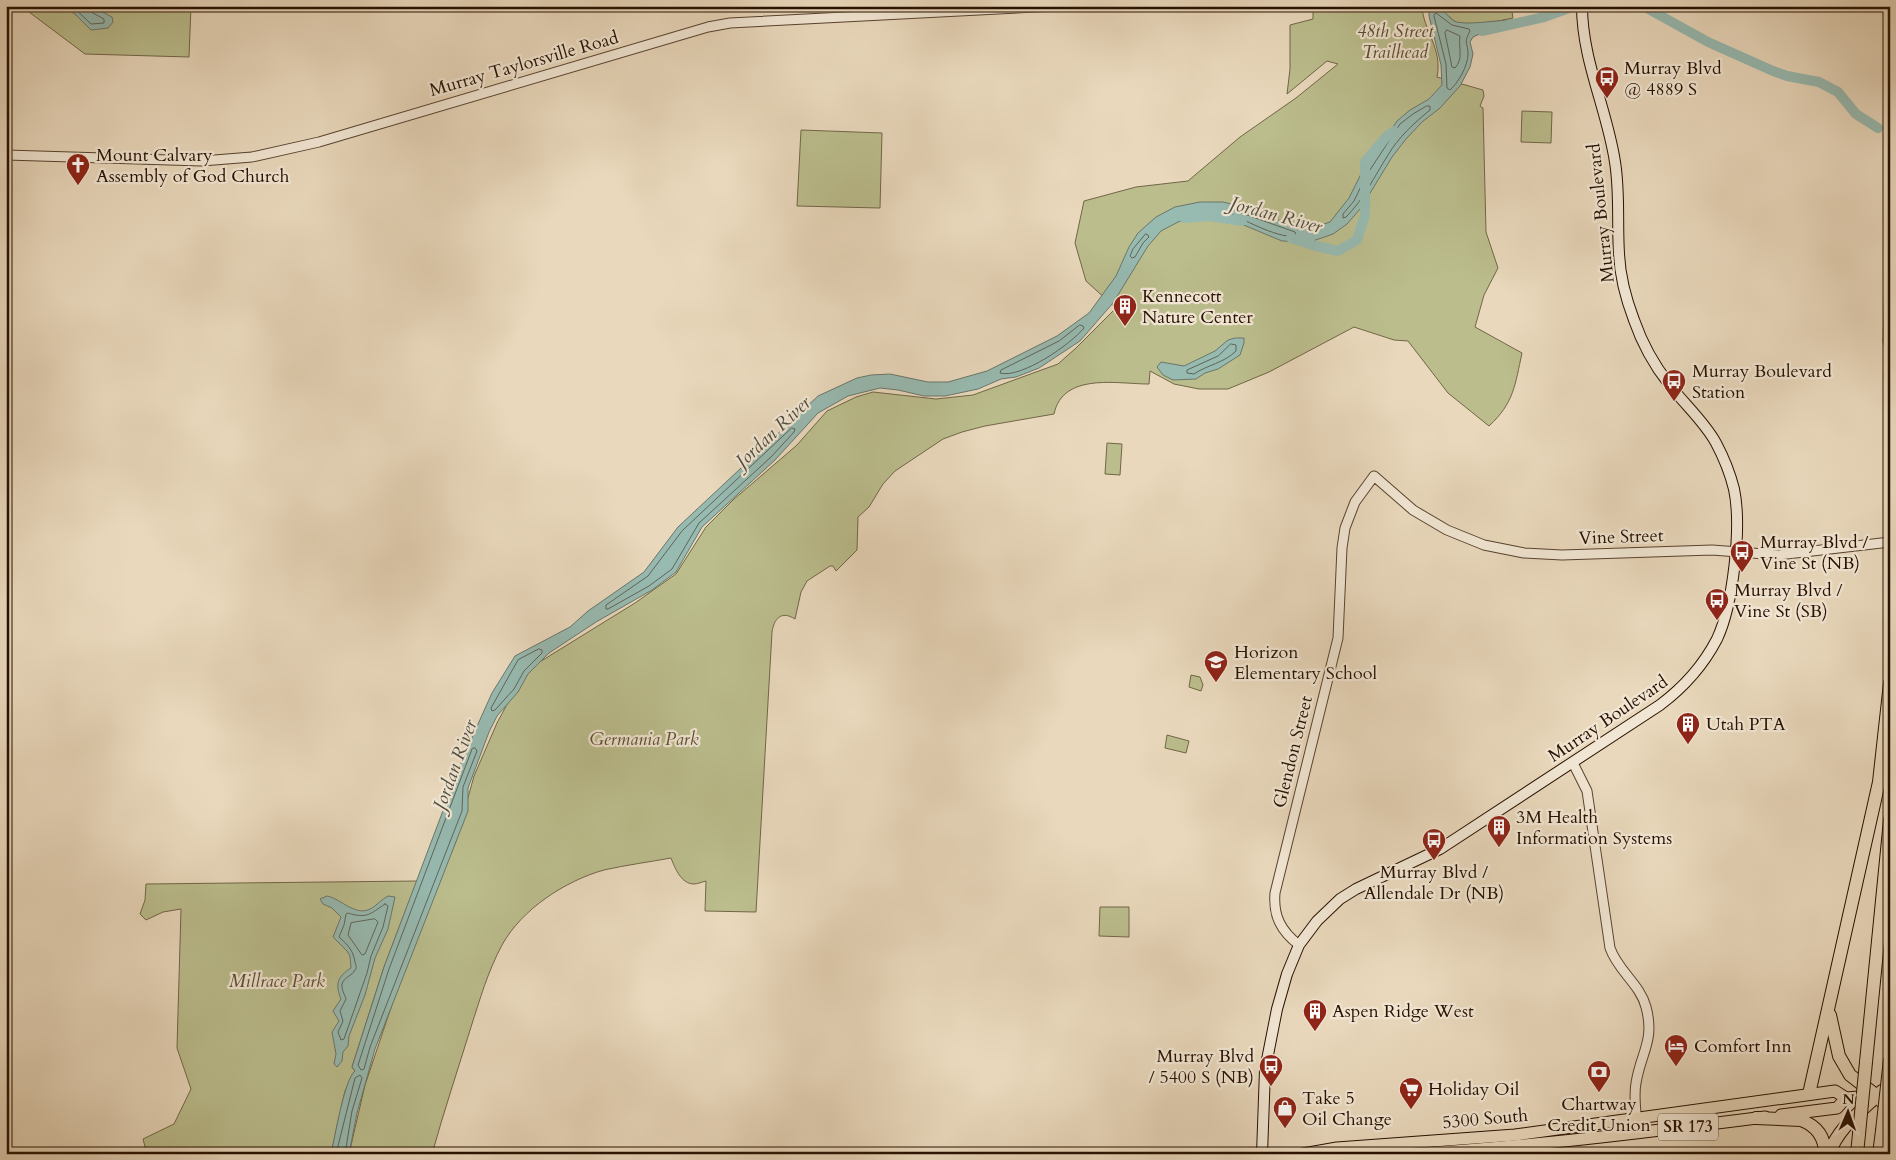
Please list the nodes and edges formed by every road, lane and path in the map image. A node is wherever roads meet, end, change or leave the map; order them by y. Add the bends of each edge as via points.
1 (1054, 6) edge
2 (1582, 8) edge
3 (6, 155) edge
4 (1374, 476) joint
5 (1885, 543) edge
6 (1735, 553) junction
7 (1890, 683) edge
8 (1573, 763) junction
9 (1890, 820) edge
10 (1299, 945) junction
11 (1829, 1007) junction
12 (1890, 1059) edge
13 (1890, 1085) edge
14 (1809, 1094) junction
15 (1884, 1096) edge
16 (1846, 1098) junction
17 (1890, 1111) edge
18 (1637, 1118) junction
19 (1756, 1118) junction
20 (1638, 1133) junction
21 (1262, 1154) edge
22 (1303, 1154) edge
23 (1409, 1154) edge
24 (1825, 1154) edge
25 (1829, 1154) edge
26 (1857, 1154) edge
27 (1879, 1154) edge

1 - 3 street, Murray Taylorsville Road via 730,23 319,142 252,158 202,161
2 - 6 main road, Murray Boulevard via 1586,50 1615,163 1619,254 1627,299 1652,358 1707,428 1726,464 1735,498
4 - 6 street, Vine Street via 1429,520 1467,539 1500,549 1554,555 1707,550
4 - 10 street, Glendon Street via 1355,502 1343,534 1338,638 1275,893 1278,921 1286,934
5 - 6 street, Vine Street via 1793,554
6 - 8 main road, Murray Boulevard via 1726,615 1717,638 1696,672 1676,694
7 - 11 highway via 1878,782
8 - 10 main road, Murray Boulevard via 1440,849 1356,889 1328,909
8 - 18 street via 1588,796 1610,948 1616,962 1641,992 1649,1022 1648,1046 1636,1082
9 - 26 highway, bridge
10 - 21 main road, Murray Boulevard via 1282,992 1270,1045
11 - 14 highway
11 - 15 highway via 1839,1056 1850,1075
12 - 27 highway, bridge
13 - 15 highway
14 - 16 main road, 5300 South / SR 173 via 1835,1091
14 - 18 main road, 5300 South / SR 173
15 - 16 main road, 5300 South / SR 173
15 - 17 highway
15 - 25 highway via 1846,1124
16 - 19 main road, 5300 South / SR 173 via 1837,1108
18 - 20 street
18 - 22 main road, 5300 South / SR 173 via 1515,1134 1337,1148
19 - 20 main road, 5300 South / SR 173
19 - 24 highway via 1807,1123 1820,1133
20 - 23 main road, 5300 South / SR 173

